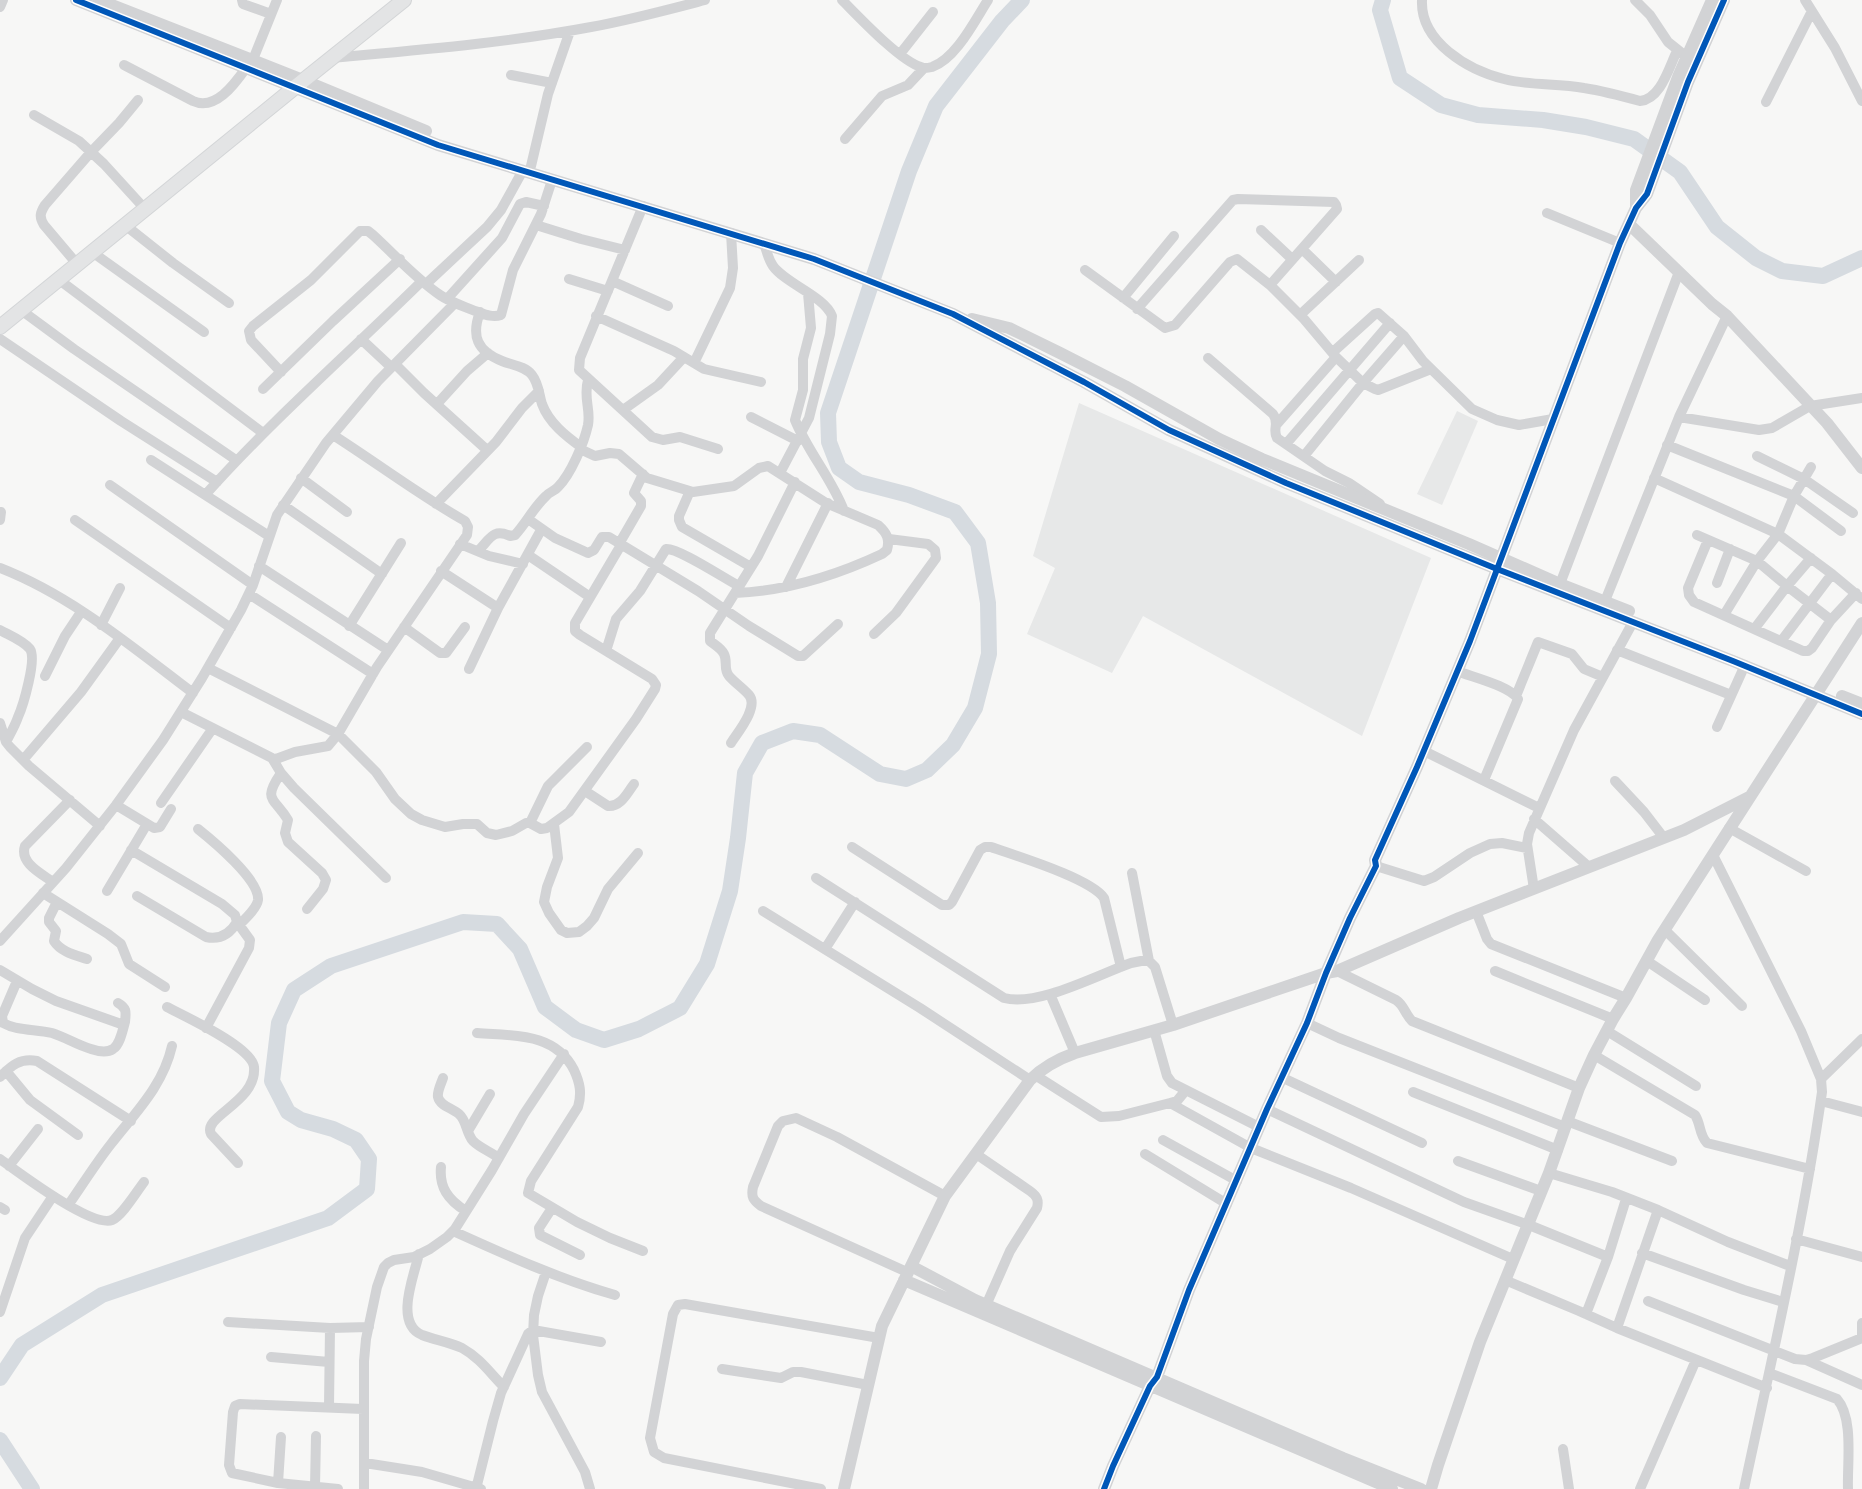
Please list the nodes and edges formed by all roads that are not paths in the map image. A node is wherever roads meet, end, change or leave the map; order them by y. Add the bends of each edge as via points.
1 (3, 0) edge
2 (76, 0) edge
3 (99, 0) edge
4 (242, 0) edge
5 (277, 0) edge
6 (404, 0) edge
7 (705, 0) edge
8 (842, 0) edge
9 (988, 0) edge
10 (1422, 0) edge
11 (1636, 0) edge
12 (1712, 0) edge
13 (1724, 0) edge
14 (1805, 0) edge
15 (0, 8) edge
16 (1812, 11) junction
17 (933, 12) dead end
18 (271, 14) junction
19 (570, 31) junction
20 (900, 54) junction
21 (1682, 54) junction
22 (331, 58) junction
23 (124, 65) dead end
24 (249, 66) junction
25 (924, 68) junction
26 (511, 75) dead end
27 (1683, 79) junction
28 (552, 83) junction
29 (298, 84) junction
30 (138, 100) dead end
31 (1862, 101) edge
32 (1766, 102) dead end
33 (34, 115) dead end
34 (845, 139) dead end
35 (91, 152) junction
36 (526, 169) junction
37 (552, 180) junction
38 (544, 206) junction
39 (643, 206) junction
40 (145, 209) junction
41 (1546, 213) dead end
42 (1629, 224) junction
43 (125, 225) junction
44 (536, 225) junction
45 (1261, 230) dead end
46 (731, 233) junction
47 (1174, 236) dead end
48 (1620, 243) junction
49 (764, 244) junction
50 (1302, 249) junction
51 (625, 250) junction
52 (92, 252) junction
53 (400, 259) junction
54 (814, 259) junction
55 (1292, 259) junction
56 (1359, 260) dead end
57 (76, 264) junction
58 (1085, 270) dead end
59 (1679, 272) junction
60 (569, 279) dead end
61 (58, 280) junction
62 (612, 281) junction
63 (424, 282) junction
64 (1336, 282) junction
65 (1270, 285) junction
66 (608, 291) junction
67 (808, 293) junction
68 (1123, 298) junction
69 (451, 301) junction
70 (229, 303) dead end
71 (668, 306) dead end
72 (1137, 309) junction
73 (21, 310) junction
74 (480, 312) junction
75 (953, 314) junction
76 (1300, 315) junction
77 (596, 316) junction
78 (1727, 316) junction
79 (1390, 323) junction
80 (0, 327) edge
81 (204, 332) dead end
82 (1404, 336) junction
83 (0, 339) edge
84 (361, 339) junction
85 (488, 353) junction
86 (1335, 354) junction
87 (684, 357) junction
88 (1208, 358) dead end
89 (694, 364) junction
90 (393, 365) junction
91 (1431, 369) junction
92 (1350, 370) junction
93 (281, 372) junction
94 (588, 380) junction
95 (761, 382) dead end
96 (1363, 383) junction
97 (263, 389) dead end
98 (539, 391) junction
99 (1862, 398) edge
100 (437, 404) junction
101 (1810, 406) junction
102 (623, 410) junction
103 (1679, 416) junction
104 (751, 417) dead end
105 (1553, 419) junction
106 (1277, 424) junction
107 (263, 433) junction
108 (333, 435) junction
109 (800, 438) junction
110 (1286, 444) junction
111 (1668, 445) junction
112 (580, 448) junction
113 (718, 449) dead end
114 (487, 450) junction
115 (1304, 456) junction
116 (1757, 456) dead end
117 (151, 460) dead end
118 (236, 460) junction
119 (1811, 467) dead end
120 (1862, 468) edge
121 (780, 473) junction
122 (643, 474) junction
123 (301, 478) junction
124 (1654, 478) junction
125 (1804, 478) junction
126 (217, 482) junction
127 (795, 482) junction
128 (110, 485) dead end
129 (690, 491) junction
130 (206, 494) junction
131 (1794, 496) junction
132 (828, 503) junction
133 (436, 504) junction
134 (282, 505) junction
135 (844, 511) junction
136 (347, 512) dead end
137 (1393, 513) junction
138 (1853, 513) dead end
139 (528, 519) junction
140 (75, 520) dead end
141 (542, 530) junction
142 (1841, 531) dead end
143 (1778, 534) junction
144 (1696, 535) dead end
145 (269, 536) junction
146 (889, 539) junction
147 (1708, 540) junction
148 (401, 543) dead end
149 (460, 544) junction
150 (620, 545) junction
151 (1730, 549) junction
152 (478, 551) junction
153 (1811, 558) junction
154 (526, 560) junction
155 (1757, 560) junction
156 (1500, 564) junction
157 (259, 566) junction
158 (656, 566) junction
159 (752, 567) junction
160 (0, 568) edge
161 (441, 571) junction
162 (382, 574) junction
163 (1832, 574) junction
164 (1717, 583) dead end
165 (1560, 584) junction
166 (1786, 586) junction
167 (786, 587) junction
168 (120, 588) dead end
169 (251, 589) junction
170 (737, 590) junction
171 (1859, 596) edge
172 (590, 597) junction
173 (1605, 601) junction
174 (1808, 603) junction
175 (498, 608) junction
176 (725, 610) junction
177 (81, 612) junction
178 (1724, 615) junction
179 (1831, 620) junction
180 (1633, 622) junction
181 (1862, 623) edge
182 (838, 624) dead end
183 (101, 625) junction
184 (350, 626) junction
185 (404, 627) junction
186 (465, 627) dead end
187 (232, 628) junction
188 (1755, 628) junction
189 (0, 630) edge
190 (874, 634) dead end
191 (120, 638) junction
192 (1782, 640) junction
193 (388, 650) junction
194 (1617, 650) junction
195 (606, 651) junction
196 (1745, 666) junction
197 (208, 668) junction
198 (469, 669) dead end
199 (1458, 672) junction
200 (373, 674) junction
201 (45, 676) dead end
202 (1603, 677) junction
203 (1818, 691) junction
204 (193, 693) junction
205 (1516, 696) junction
206 (1731, 696) junction
207 (1862, 704) edge
208 (181, 712) junction
209 (1862, 714) edge
210 (0, 723) edge
211 (1717, 727) dead end
212 (213, 728) junction
213 (338, 734) junction
214 (6, 742) junction
215 (731, 743) dead end
216 (587, 747) dead end
217 (1424, 751) junction
218 (272, 758) junction
219 (23, 760) junction
220 (280, 773) junction
221 (1484, 780) junction
222 (1615, 781) dead end
223 (634, 784) dead end
224 (585, 791) junction
225 (1749, 797) junction
226 (70, 800) junction
227 (161, 803) dead end
228 (116, 805) junction
229 (1539, 808) junction
230 (171, 810) dead end
231 (1534, 819) junction
232 (530, 823) junction
233 (147, 824) junction
234 (554, 824) junction
235 (100, 826) junction
236 (1729, 828) junction
237 (198, 829) dead end
238 (1664, 838) junction
239 (852, 847) dead end
240 (1527, 848) junction
241 (131, 850) junction
242 (638, 854) dead end
243 (1713, 855) junction
244 (1376, 866) junction
245 (1589, 867) junction
246 (1806, 871) dead end
247 (1132, 873) dead end
248 (386, 878) dead end
249 (816, 878) dead end
250 (53, 882) junction
251 (1534, 889) junction
252 (106, 891) dead end
253 (43, 893) junction
254 (137, 896) dead end
255 (58, 902) junction
256 (855, 902) junction
257 (307, 910) dead end
258 (764, 911) dead end
259 (1476, 912) junction
260 (238, 924) junction
261 (1665, 930) junction
262 (1, 938) edge
263 (825, 949) junction
264 (87, 959) dead end
265 (1647, 961) junction
266 (1149, 962) junction
267 (1121, 967) junction
268 (0, 970) edge
269 (1495, 971) dead end
270 (1331, 972) junction
271 (17, 980) junction
272 (165, 987) dead end
273 (1050, 994) junction
274 (1626, 998) junction
275 (1705, 1000) dead end
276 (118, 1003) dead end
277 (1742, 1006) dead end
278 (167, 1007) dead end
279 (1307, 1023) junction
280 (124, 1025) junction
281 (1173, 1025) junction
282 (1610, 1025) junction
283 (206, 1028) junction
284 (1154, 1030) junction
285 (477, 1033) dead end
286 (1862, 1039) edge
287 (172, 1046) dead end
288 (1075, 1053) junction
289 (564, 1054) junction
290 (1594, 1055) junction
291 (3, 1074) edge
292 (1033, 1077) junction
293 (1281, 1077) junction
294 (443, 1078) dead end
295 (1821, 1079) junction
296 (1696, 1086) dead end
297 (1579, 1088) junction
298 (1186, 1090) junction
299 (1413, 1092) dead end
300 (490, 1094) dead end
301 (1821, 1101) junction
302 (1170, 1103) junction
303 (1267, 1109) junction
304 (1862, 1112) edge
305 (131, 1121) junction
306 (1566, 1124) junction
307 (1260, 1127) junction
308 (38, 1129) dead end
309 (468, 1131) junction
310 (78, 1135) dead end
311 (1163, 1140) dead end
312 (1422, 1142) dead end
313 (1251, 1148) junction
314 (1558, 1150) junction
315 (976, 1154) junction
316 (1145, 1154) dead end
317 (499, 1158) junction
318 (0, 1159) edge
319 (1458, 1161) dead end
320 (1672, 1161) dead end
321 (238, 1163) dead end
322 (9, 1166) junction
323 (441, 1167) dead end
324 (1810, 1169) junction
325 (1549, 1173) junction
326 (1237, 1181) junction
327 (144, 1182) dead end
328 (1540, 1191) junction
329 (53, 1196) junction
330 (945, 1196) junction
331 (1626, 1199) junction
332 (69, 1204) junction
333 (1227, 1204) junction
334 (552, 1208) junction
335 (1658, 1210) junction
336 (466, 1211) junction
337 (1529, 1225) junction
338 (453, 1231) junction
339 (1796, 1240) junction
340 (642, 1251) dead end
341 (1642, 1253) junction
342 (419, 1254) junction
343 (580, 1254) dead end
344 (1608, 1257) junction
345 (1862, 1257) edge
346 (1513, 1259) junction
347 (1790, 1266) junction
348 (546, 1272) junction
349 (908, 1273) junction
350 (1505, 1280) junction
351 (615, 1295) dead end
352 (1648, 1301) dead end
353 (1783, 1302) junction
354 (985, 1309) junction
355 (0, 1312) edge
356 (1586, 1314) junction
357 (228, 1322) dead end
358 (1862, 1323) edge
359 (369, 1327) junction
360 (330, 1328) junction
361 (1617, 1328) junction
362 (533, 1330) junction
363 (1862, 1337) edge
364 (879, 1338) junction
365 (601, 1342) dead end
366 (1774, 1351) junction
367 (271, 1357) dead end
368 (1696, 1360) junction
369 (1806, 1360) junction
370 (329, 1362) junction
371 (722, 1368) dead end
372 (1769, 1374) junction
373 (1154, 1381) junction
374 (868, 1385) junction
375 (1862, 1385) edge
376 (504, 1387) junction
377 (1767, 1388) junction
378 (329, 1406) junction
379 (363, 1409) junction
380 (316, 1436) dead end
381 (281, 1437) dead end
382 (1563, 1449) dead end
383 (365, 1463) junction
384 (278, 1482) junction
385 (315, 1487) junction
386 (478, 1488) edge
387 (338, 1489) edge
388 (364, 1489) edge
389 (590, 1489) edge
390 (821, 1489) edge
391 (844, 1489) edge
392 (1104, 1489) edge
393 (1392, 1489) edge
394 (1421, 1489) edge
395 (1431, 1489) edge
396 (1569, 1489) edge
397 (1640, 1489) edge
398 (1744, 1489) edge
399 (1848, 1489) edge

1 - 15 street
2 - 24 street
3 - 24 street
4 - 18 street via 243,4
5 - 18 street
6 - 22 main road
7 - 19 street
8 - 20 street
9 - 25 street via 963,40 939,64
10 - 21 street via 1424,20 1443,47 1456,59 1504,79 1583,88 1647,101
11 - 21 street
12 - 21 street
13 - 27 street
14 - 16 street
16 - 31 street
16 - 32 street
17 - 20 street
18 - 24 street
19 - 22 street
19 - 28 street
20 - 25 street
21 - 27 street
22 - 29 main road
23 - 24 street via 204,104 231,88
24 - 29 street
25 - 34 street via 908,85 882,96
26 - 28 street
27 - 42 street
28 - 36 street
29 - 36 street
29 - 40 main road
30 - 35 street
33 - 35 street via 70,135
35 - 40 street
35 - 57 street via 40,214 40,220
36 - 37 street
36 - 54 street via 710,219 794,246
36 - 63 street via 501,210
37 - 38 street
37 - 39 street
38 - 44 street
38 - 69 street via 520,204 502,238
39 - 46 street
39 - 51 street
40 - 43 main road
41 - 48 street
42 - 48 street
42 - 59 street
43 - 52 main road
43 - 70 street
44 - 51 street
44 - 74 street via 513,270 503,312 491,317
45 - 55 street
46 - 49 street
46 - 89 street via 733,280
47 - 68 street
48 - 105 street
49 - 54 street
49 - 67 street via 772,265
50 - 55 street
50 - 64 street
50 - 72 street via 1337,209 1334,202 1235,199
51 - 62 street
52 - 57 main road
52 - 81 street
53 - 63 street
53 - 93 street
53 - 93 street via 368,232 360,231 311,280 253,326 249,331 251,340
54 - 75 street
55 - 65 street
56 - 64 street
57 - 61 main road
58 - 68 street
59 - 78 street
59 - 165 street
60 - 66 street
61 - 73 main road
61 - 107 street
62 - 66 street
62 - 71 street
63 - 69 street
63 - 84 street
64 - 76 street
65 - 72 street via 1241,260 1234,259 1174,325 1162,327
65 - 76 street
66 - 77 street
67 - 109 street via 811,328 803,359 803,390 795,416
67 - 109 street via 830,312 832,323 812,409
68 - 72 street
69 - 74 street
69 - 90 street
73 - 80 main road
73 - 118 street
74 - 85 street via 475,338
75 - 137 street via 1009,328 1125,386 1219,439
75 - 156 street via 1178,434 1286,483
76 - 86 street
77 - 87 street
77 - 94 street via 578,363 579,370
78 - 101 street
78 - 103 street
79 - 82 street
79 - 86 street via 1380,314 1375,314
79 - 92 street
82 - 91 street
82 - 96 street
83 - 126 street
84 - 90 street
84 - 107 street
85 - 98 street via 525,368 534,377
85 - 100 street
86 - 92 street
86 - 106 street
87 - 89 street
87 - 102 street via 658,386
88 - 106 street via 1273,414
89 - 95 street
90 - 100 street
90 - 108 street
91 - 96 street via 1378,390
91 - 105 street via 1472,409 1497,420 1519,425
92 - 96 street
92 - 110 street
93 - 97 street
94 - 102 street
94 - 112 street via 585,397 589,420
96 - 115 street
98 - 112 street via 548,414 562,433
98 - 114 street
99 - 101 street
100 - 114 street
101 - 103 street via 1772,428 1759,430
101 - 120 street
102 - 113 street via 658,439 680,437
103 - 111 street
104 - 109 street
105 - 156 street
106 - 110 street via 1275,434
107 - 118 street
108 - 123 street
108 - 133 street
109 - 121 street
109 - 135 street
110 - 115 street
111 - 124 street
111 - 131 street
112 - 122 street via 594,456 619,454
112 - 139 street via 564,480 546,495
114 - 133 street
115 - 137 street
116 - 125 street
117 - 130 street
118 - 126 street
119 - 125 street
121 - 127 street
121 - 129 street via 763,466 734,486
122 - 129 street via 655,481
122 - 150 street via 634,493 641,506
123 - 134 street
123 - 136 street
124 - 143 street
124 - 173 street
125 - 131 street
125 - 138 street
126 - 130 street
127 - 132 street
127 - 159 street
128 - 169 street
129 - 159 street via 679,516 682,527
130 - 145 street
131 - 142 street
131 - 143 street
132 - 135 street
132 - 167 street
133 - 149 street via 467,524 468,530
134 - 145 street
134 - 162 street
135 - 146 street via 878,526
137 - 156 street
139 - 141 street
139 - 152 street via 515,535 496,533
140 - 187 street
141 - 150 street via 588,553 604,536
141 - 154 street
143 - 153 street
143 - 155 street
144 - 147 street
145 - 157 street
146 - 167 street via 887,550 882,554 828,576
146 - 190 street via 928,544 935,550 936,558 896,613
147 - 151 street
147 - 178 street via 1688,588 1689,595 1694,602
148 - 162 street
149 - 152 street
149 - 161 street
150 - 158 street
150 - 172 street
151 - 155 street
151 - 164 street
152 - 154 street
153 - 163 street
153 - 166 street
154 - 172 street
154 - 175 street
155 - 166 street
155 - 178 street
156 - 165 street
156 - 180 street
156 - 199 street
157 - 169 street
157 - 184 street
158 - 170 street via 664,551 671,549
158 - 176 street
158 - 195 street via 616,619
159 - 170 street
160 - 177 street via 48,589
161 - 175 street
161 - 185 street
162 - 184 street
163 - 171 street
163 - 174 street
165 - 173 street
166 - 174 street
166 - 188 street
167 - 170 street via 753,592
168 - 183 street
169 - 187 street
169 - 200 street
170 - 176 street
171 - 179 street
172 - 195 street via 575,622 576,631
173 - 203 street
174 - 179 street
174 - 192 street
175 - 198 street
176 - 182 street via 798,656 803,656
176 - 215 street via 710,633 710,640 725,656 728,676 749,695 753,704
177 - 183 street
177 - 201 street
178 - 188 street
179 - 192 street via 1808,651
180 - 194 street
180 - 196 street
181 - 203 street
183 - 191 street
184 - 193 street
185 - 186 street via 443,654
185 - 193 street
187 - 197 street
188 - 192 street
189 - 214 street via 26,646 32,657 22,708
191 - 204 street
191 - 219 street via 81,692
193 - 200 street
194 - 202 street
194 - 206 street
195 - 224 street via 652,678 656,685
196 - 203 street
196 - 206 street
197 - 204 street
197 - 213 street
199 - 205 street
199 - 217 street
200 - 213 street
202 - 205 street via 1584,669 1572,654 1538,642
202 - 229 street via 1574,730
203 - 207 street
203 - 209 street
203 - 225 street
204 - 208 street
205 - 221 street via 1517,703
206 - 211 street
208 - 212 street
208 - 228 street
210 - 214 street
212 - 218 street
212 - 227 street
213 - 218 street via 328,746
213 - 232 street via 376,772 395,799 422,820 444,827 477,824 496,835
214 - 219 street
216 - 232 street via 548,786
217 - 221 street
217 - 244 street via 1375,860
218 - 220 street
219 - 226 street
220 - 248 street
220 - 257 street via 270,792 288,820 285,838 326,880
221 - 229 street
222 - 238 street
223 - 224 street via 619,804 612,806
224 - 234 street via 569,812
225 - 236 street
225 - 238 street
226 - 235 street
226 - 250 street via 23,851 26,861
228 - 233 street
228 - 235 street
229 - 231 street
230 - 233 street via 160,826 154,828
231 - 240 street
231 - 245 street
232 - 234 street via 541,829
233 - 241 street
234 - 242 street via 558,858 544,902 561,930 567,933 579,932 587,926 608,889
235 - 250 street
236 - 243 street
236 - 246 street
237 - 260 street via 239,868 257,894 257,904
238 - 245 street
239 - 267 street via 942,905 952,902 980,850 985,847 1084,882 1104,898
240 - 244 street via 1490,844 1424,881
240 - 251 street
241 - 252 street
241 - 260 street via 222,904 235,916
243 - 261 street
243 - 295 street via 1801,1031
244 - 270 street via 1350,918
245 - 251 street
247 - 266 street
249 - 256 street
250 - 253 street
251 - 259 street
253 - 255 street
253 - 262 street
254 - 260 street via 206,936 221,937
255 - 264 street via 48,918 56,929 54,941 71,954
255 - 272 street via 121,944 130,964
256 - 263 street
256 - 273 street via 1004,998 1014,1001
258 - 263 street
259 - 270 street
259 - 274 street via 1492,944
260 - 283 street via 250,940 249,948
261 - 265 street
261 - 277 street
263 - 292 street
265 - 274 street
265 - 275 street
266 - 267 street
266 - 281 street via 1155,967
267 - 273 street
268 - 271 street
269 - 282 street
270 - 279 street
270 - 281 street
270 - 297 street via 1402,1003 1412,1021
271 - 280 street via 56,1001
271 - 280 street via 1,1020 7,1025 52,1033 100,1052 114,1049
273 - 288 street
274 - 282 street
276 - 280 street via 126,1009
278 - 283 street
279 - 293 street
279 - 306 street
281 - 284 street
282 - 290 street
282 - 296 street
283 - 321 street via 247,1054 254,1068 247,1092 210,1125 211,1134
284 - 288 street
284 - 298 street via 1167,1076 1172,1083
285 - 289 street via 539,1039
286 - 295 street
287 - 305 street via 159,1080
288 - 292 street via 1059,1059
289 - 317 street
289 - 334 street via 578,1077 581,1092 578,1107 528,1188 531,1196
290 - 297 street
290 - 324 street via 1695,1115 1701,1134 1708,1143
291 - 305 street via 20,1061 37,1061
291 - 310 street via 30,1100
292 - 302 street via 1101,1117 1119,1116
292 - 315 street
293 - 303 street
293 - 312 street
294 - 309 street via 439,1099 459,1114
295 - 301 street
297 - 306 street
298 - 302 street via 1177,1101
298 - 307 street
299 - 314 street
300 - 309 street
301 - 304 street
301 - 324 street
302 - 313 street
303 - 307 street
303 - 337 street via 1464,1202
305 - 332 street
306 - 314 street
306 - 320 street
307 - 313 street
308 - 322 street
309 - 317 street via 475,1143
311 - 326 street
313 - 326 street
313 - 346 street
314 - 325 street
315 - 330 street
315 - 354 street via 1038,1200 1037,1208 1010,1251
316 - 333 street
317 - 336 street
318 - 322 street
319 - 328 street
322 - 329 street
323 - 336 street via 441,1184
324 - 339 street
325 - 328 street
325 - 331 street
326 - 333 street
327 - 332 street via 116,1219 96,1218
328 - 337 street
329 - 332 street
329 - 355 street via 25,1238
330 - 349 street
330 - 349 street via 796,1118 783,1121 778,1126 753,1187 753,1200
331 - 335 street
331 - 344 street
333 - 373 street via 1188,1290
334 - 340 street
334 - 343 street via 540,1228 540,1235
335 - 341 street
335 - 347 street
336 - 338 street
337 - 344 street
337 - 346 street
338 - 342 street
338 - 348 street
339 - 345 street
339 - 347 street
341 - 353 street
341 - 361 street
342 - 359 street via 394,1260 384,1268
342 - 376 street via 407,1311 410,1326 415,1332 472,1354
344 - 356 street
346 - 350 street
347 - 353 street
348 - 351 street
348 - 362 street via 538,1296
349 - 354 street via 928,1277
349 - 364 street
350 - 356 street
350 - 395 street via 1480,1342
352 - 366 street
353 - 366 street
354 - 373 street via 1125,1365
356 - 361 street
357 - 360 street
358 - 363 street
359 - 360 street
359 - 379 street via 364,1361
360 - 370 street
361 - 368 street
362 - 365 street
362 - 376 street via 528,1334
362 - 389 street via 542,1392 585,1472
363 - 369 street
364 - 374 street
364 - 390 street via 685,1304 675,1309 650,1438 654,1452 664,1458
366 - 369 street
366 - 372 street
367 - 370 street
368 - 377 street
368 - 397 street
369 - 375 street
370 - 378 street
371 - 374 street via 781,1378 801,1372
372 - 377 street
372 - 399 street via 1841,1403 1847,1424
373 - 392 street
373 - 393 street
373 - 394 street
374 - 391 street
376 - 386 street via 492,1421
377 - 398 street
378 - 379 street
378 - 384 street via 235,1406 229,1470 234,1475
379 - 383 street
380 - 385 street
381 - 384 street
382 - 396 street
383 - 386 street via 422,1472
383 - 388 street
384 - 385 street
385 - 387 street

